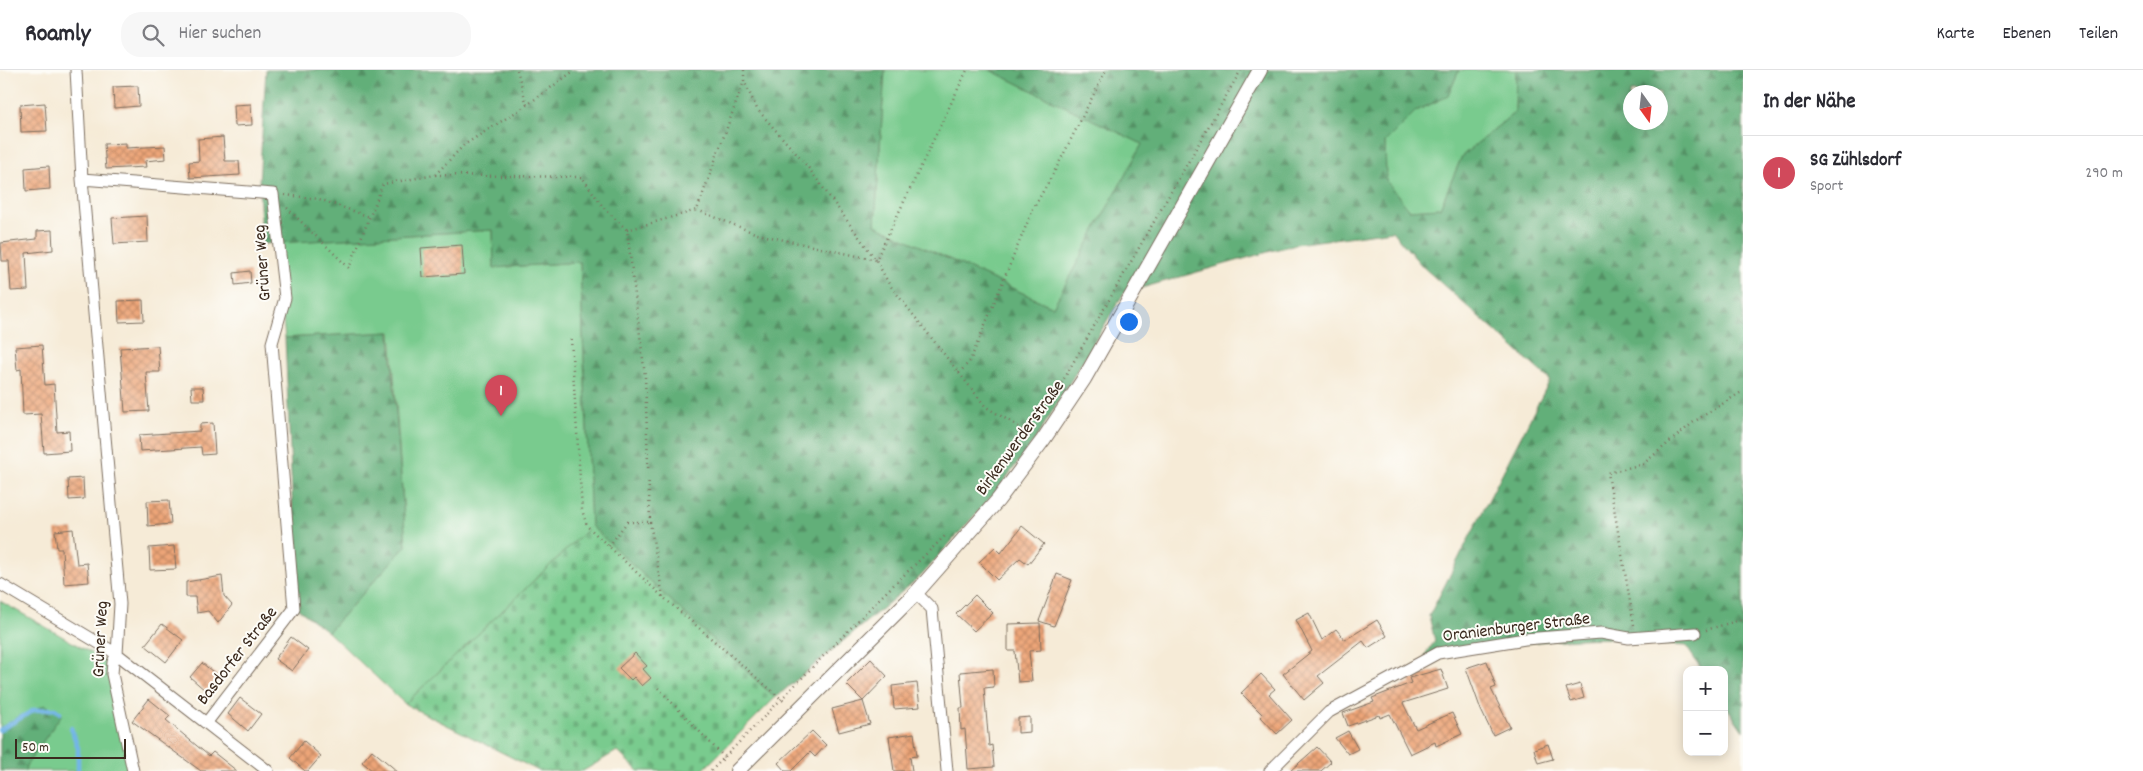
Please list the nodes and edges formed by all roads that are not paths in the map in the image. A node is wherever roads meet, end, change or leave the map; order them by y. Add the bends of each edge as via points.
1 (76, 70) edge
2 (1260, 70) edge
3 (82, 179) junction
4 (0, 584) edge
5 (916, 593) junction
6 (294, 609) joint
7 (1694, 633) road end
8 (117, 654) junction
9 (206, 722) junction
10 (133, 771) edge
11 (268, 771) edge
12 (738, 771) edge
13 (947, 771) edge
14 (1270, 771) edge

1 - 3 street, Grüner Weg
2 - 5 street, Birkenwerderstraße via 1084,379 1037,437 998,500
3 - 6 street, Grüner Weg via 273,194 284,298 272,343
3 - 8 street, Grüner Weg via 120,604
4 - 8 street, Basdorfer Straße
5 - 12 street, Birkenwerderstraße
5 - 13 street via 932,609
6 - 9 street, Basdorfer Straße
7 - 14 street, Oranienburger Straße via 1629,638 1601,633 1526,639 1438,653 1330,712
8 - 9 street, Basdorfer Straße
8 - 10 street, Grüner Weg via 112,674
9 - 11 street, Basdorfer Straße

